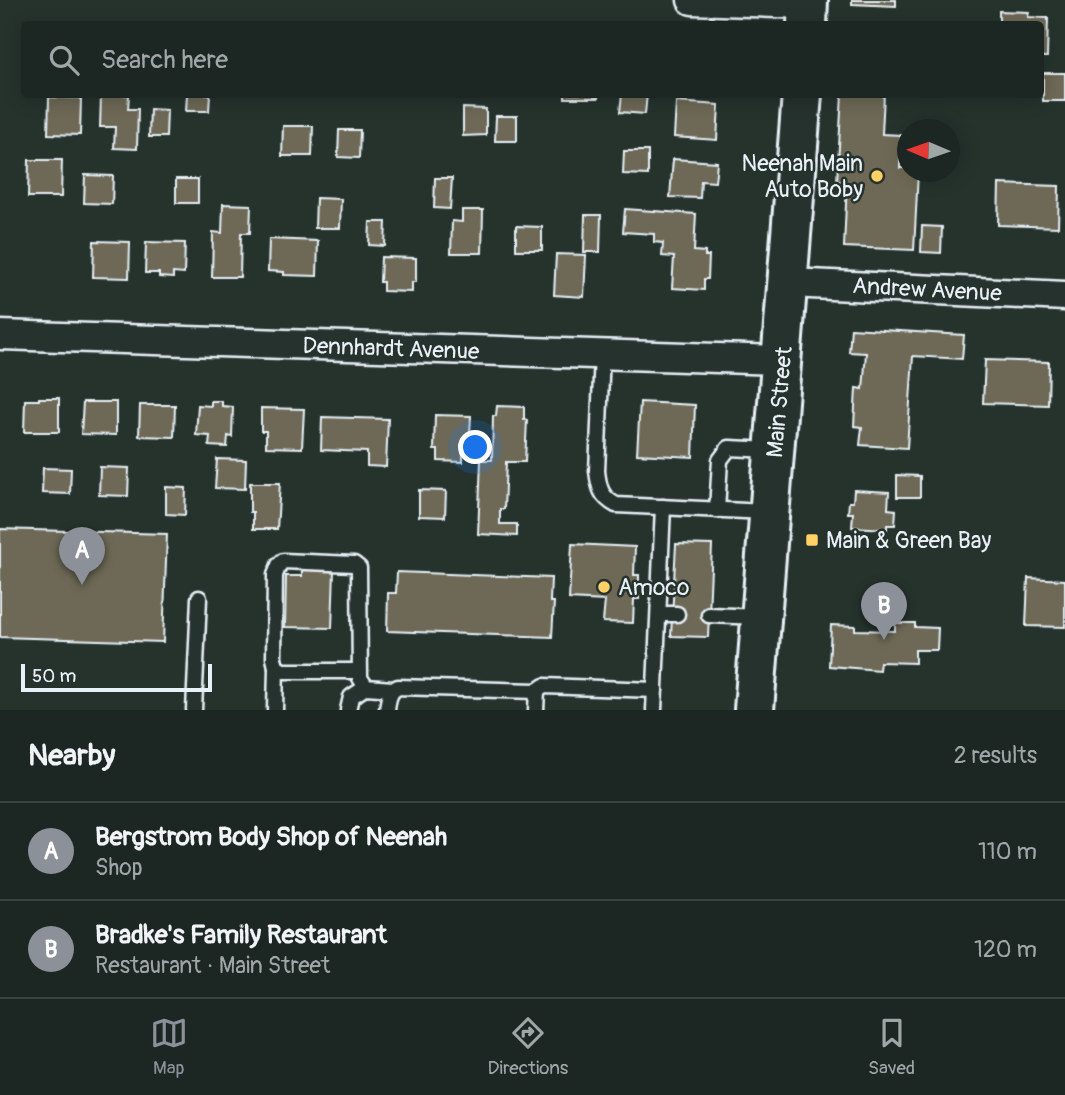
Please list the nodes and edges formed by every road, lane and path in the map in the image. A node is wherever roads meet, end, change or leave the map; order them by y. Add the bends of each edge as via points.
1 (692, 0) edge
2 (808, 10) edge
3 (802, 98) edge
4 (789, 283) junction
5 (1065, 296) edge
6 (0, 335) edge
7 (602, 355) junction
8 (783, 360) junction
9 (775, 450) junction
10 (663, 507) junction
11 (717, 510) junction
12 (770, 513) junction
13 (199, 598) dead end
14 (659, 614) junction
15 (677, 614) dead end
16 (709, 615) dead end
17 (762, 617) junction
18 (276, 667) junction
19 (358, 671) junction
20 (366, 687) junction
21 (393, 689) junction
22 (655, 690) junction
23 (537, 691) junction
24 (194, 710) edge
25 (275, 710) edge
26 (348, 710) edge
27 (387, 710) edge
28 (536, 710) edge
29 (654, 710) edge
30 (754, 710) edge

1 - 2 street
3 - 4 main road, Main Street
4 - 5 street, Andrew Avenue
4 - 8 main road, Main Street
6 - 7 street, Dennhardt Avenue
7 - 8 street, Dennhardt Avenue
7 - 10 lane via 599,489 615,505
8 - 9 main road, Main Street
9 - 11 lane via 729,448 724,452
9 - 12 main road, Main Street
10 - 11 lane
10 - 14 lane
11 - 12 lane
12 - 17 main road, Main Street
13 - 24 lane
14 - 15 lane
14 - 22 lane
16 - 17 lane
17 - 30 main road, Main Street
18 - 19 lane via 283,671
18 - 19 lane via 275,575 279,565 283,561 354,564 360,576
18 - 25 lane
19 - 20 lane
20 - 21 lane
20 - 26 lane via 351,697
21 - 23 lane
21 - 27 lane
22 - 23 lane via 544,686
22 - 29 lane
23 - 28 lane

